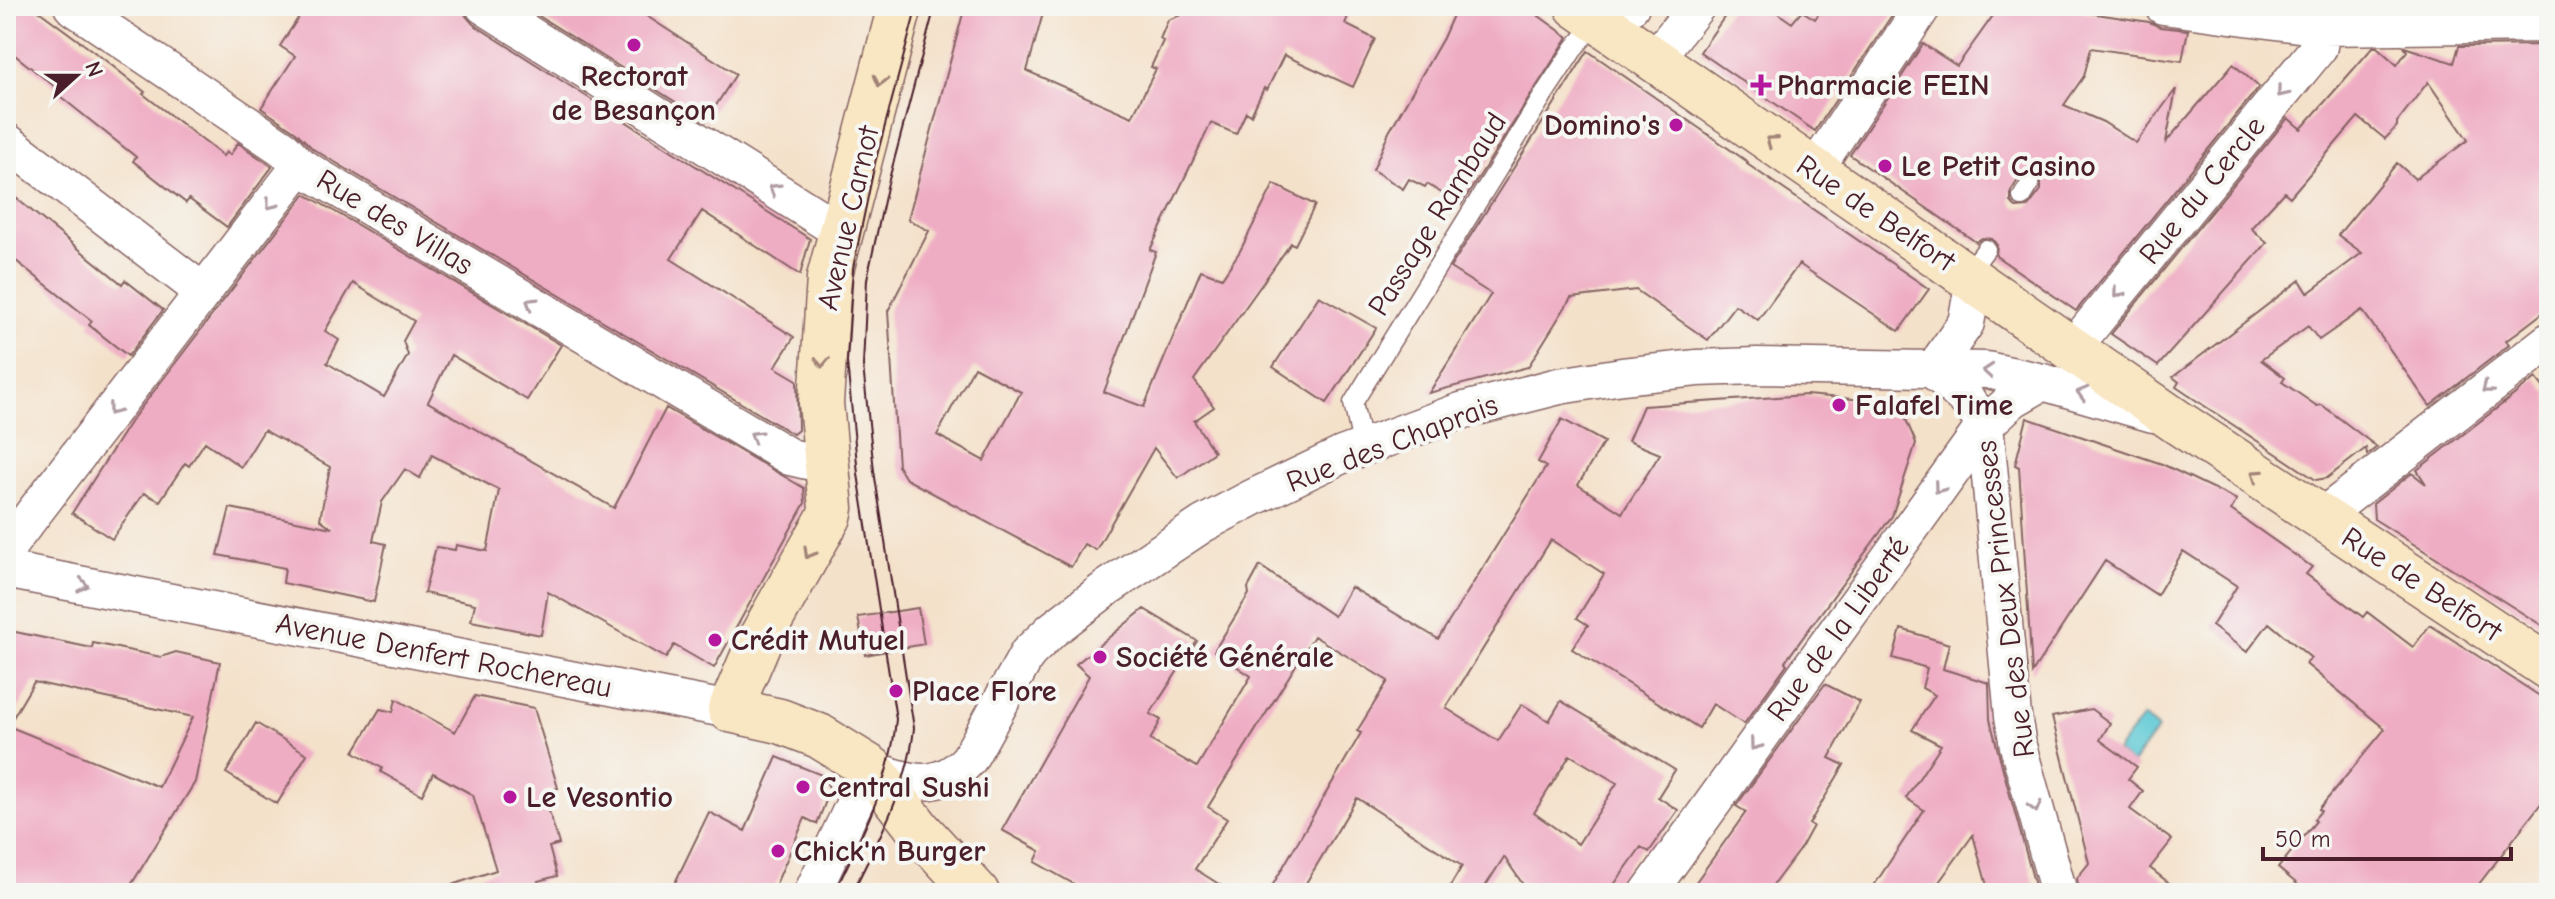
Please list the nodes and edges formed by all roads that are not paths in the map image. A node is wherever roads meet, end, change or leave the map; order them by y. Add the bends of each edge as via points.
1 (72, 6) edge
2 (484, 6) edge
3 (900, 6) edge
4 (1697, 6) edge
5 (1923, 6) edge
6 (2163, 6) edge
7 (1602, 11) edge
8 (2549, 24) edge
9 (2321, 27) junction
10 (1655, 59) junction
11 (6, 141) edge
12 (300, 166) junction
13 (1814, 171) junction
14 (840, 231) junction
15 (1976, 268) junction
16 (202, 291) junction
17 (2549, 341) edge
18 (2072, 349) junction
19 (1933, 370) junction
20 (2043, 382) junction
21 (2176, 421) junction
22 (1985, 425) junction
23 (1363, 448) junction
24 (827, 470) junction
25 (2320, 518) junction
26 (6, 549) edge
27 (6, 570) edge
28 (2549, 668) edge
29 (730, 710) junction
30 (871, 768) junction
31 (812, 893) edge
32 (977, 893) edge
33 (1648, 893) edge
34 (2059, 893) edge

1 - 12 street via 284,149
14 -> 2 street
3 -> 14 main road, Avenue Carnot
4 - 10 street
5 - 13 street
6 - 9 street
7 - 10 main road, Rue de Belfort
7 - 23 lane, Passage Rambaud via 1546,91 1353,403
8 - 9 street
9 -> 18 street, Rue du Cercle via 2319,47
13 -> 10 main road, Rue de Belfort
11 - 16 street
12 -> 16 street, Rue des Villas
24 -> 12 street, Rue des Villas via 790,457
13 - 15 main road, Rue de Belfort
14 -> 24 main road, Avenue Carnot via 824,333 821,403
15 - 18 main road, Rue de Belfort
15 - 19 street via 1966,323
16 -> 26 street, Rue des Villas
17 -> 25 street
18 - 21 main road, Rue de Belfort
20 -> 19 street, Rue de Belfort via 1987,370
19 - 22 street, Rue des Deux Princesses via 1967,400
19 - 23 street, Rue des Chaprais via 1757,366 1622,376 1461,411
21 -> 20 street, Rue de Belfort
20 - 22 street, Rue de la Liberté via 2012,400
25 -> 21 main road, Rue de Belfort
22 -> 33 street, Rue de la Liberté
22 -> 34 street, Rue des Deux Princesses via 2013,716
23 - 30 street, Rue des Chaprais via 1203,524 1069,616 1028,653 959,770 932,783 903,780
24 -> 29 main road via 829,517 761,637
25 - 28 main road, Rue de Belfort
27 -> 29 street, Avenue Denfert Rochereau
29 - 30 main road, Avenue Denfert Rochereau via 819,736
30 - 31 street
30 - 32 main road

